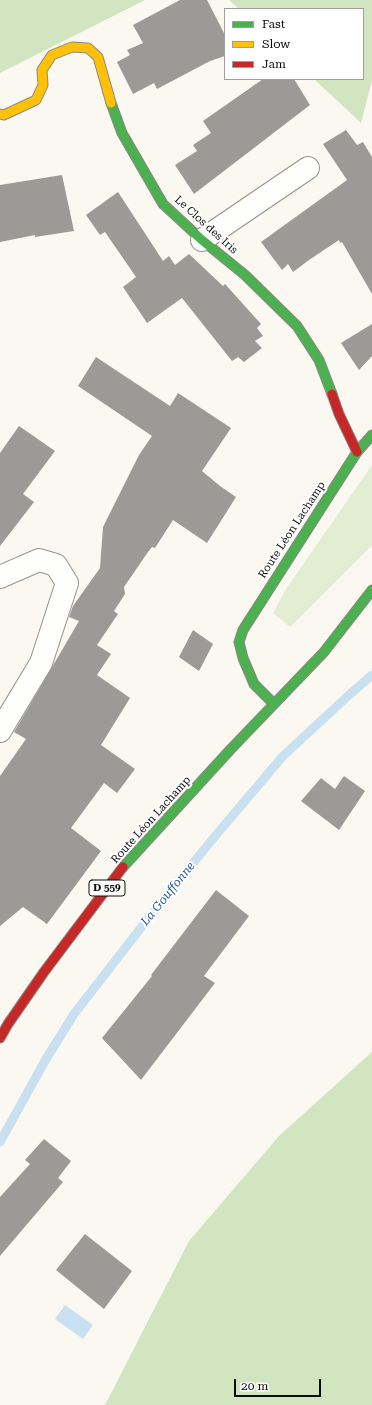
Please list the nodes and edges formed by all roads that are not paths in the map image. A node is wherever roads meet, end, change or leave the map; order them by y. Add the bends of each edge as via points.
1 (0, 114) edge
2 (308, 168) dead end
3 (202, 240) junction
4 (372, 435) edge
5 (357, 452) junction
6 (0, 577) edge
7 (372, 590) edge
8 (274, 704) junction
9 (0, 731) edge
10 (0, 1038) edge

1 - 3 street, Le Clos des Iris via 4,115 36,100 43,85 42,70 52,55 72,47 88,48 98,57 122,132 163,204
2 - 3 street
3 - 5 street, Le Clos des Iris via 245,275 297,326 319,360 339,414
4 - 5 street, Route Léon Lachamp
5 - 8 street, Route Léon Lachamp via 250,618 239,642 254,684
6 - 9 street via 39,560 56,565 67,583 41,663
7 - 8 street, Route Léon Lachamp / D 559 via 324,652
8 - 10 street, Route Léon Lachamp / D 559 via 120,871 44,972

